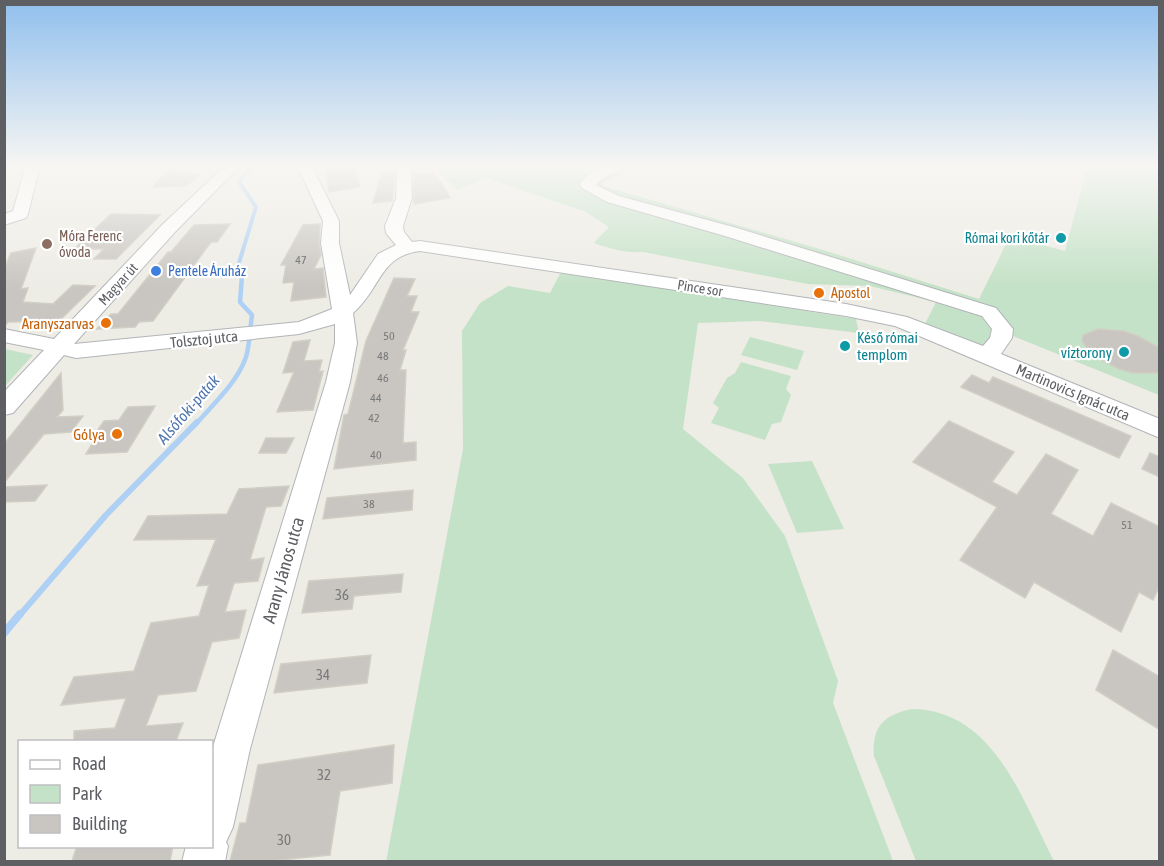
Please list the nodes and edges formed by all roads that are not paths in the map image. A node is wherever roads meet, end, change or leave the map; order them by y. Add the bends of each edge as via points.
1 (192, 205) edge
2 (323, 205) edge
3 (401, 205) edge
4 (636, 205) edge
5 (407, 247) junction
6 (344, 311) junction
7 (4, 336) edge
8 (60, 347) junction
9 (987, 355) junction
10 (4, 407) edge
11 (1160, 429) edge
12 (213, 823) edge

1 - 8 street, Magyar út
2 - 6 street, Arany János utca via 331,221 330,243
3 - 5 street via 394,226
4 - 9 street via 989,312 1004,327 1001,341
5 - 6 street via 388,253 380,261 363,291
5 - 9 street, Pince sor via 448,249 863,313 925,330
6 - 8 street, Tolsztoj utca via 322,323 248,334 76,351
6 - 12 street, Arany János utca via 346,343 338,382
7 - 8 street, Tolsztoj utca
8 - 10 street, Magyar út
9 - 11 street, Martinovics Ignác utca

